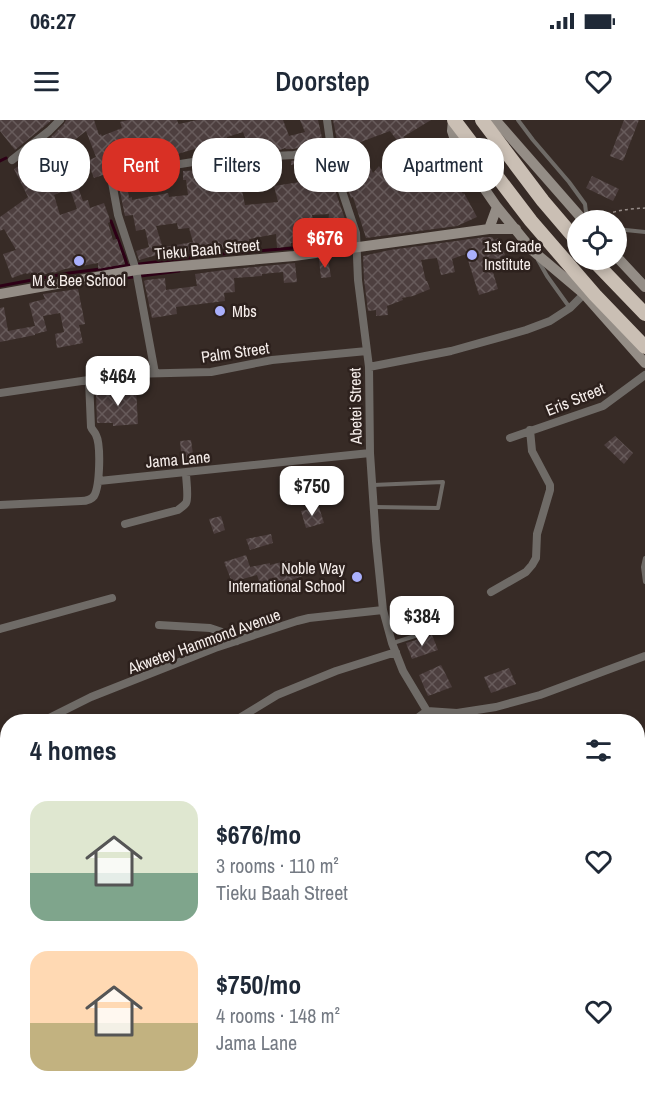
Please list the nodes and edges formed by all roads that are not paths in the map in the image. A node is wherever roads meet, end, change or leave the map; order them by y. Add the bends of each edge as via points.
1 (60, 120) edge
2 (327, 120) edge
3 (454, 120) edge
4 (482, 120) edge
5 (493, 120) edge
6 (518, 120) edge
7 (330, 138) edge
8 (294, 155) edge
9 (12, 160) dead end
10 (342, 192) edge
11 (497, 207) junction
12 (576, 210) edge
13 (585, 210) edge
14 (489, 229) junction
15 (516, 229) junction
16 (567, 229) edge
17 (627, 230) edge
18 (645, 232) edge
19 (357, 248) junction
20 (534, 251) junction
21 (627, 268) edge
22 (136, 270) junction
23 (603, 270) edge
24 (645, 287) edge
25 (0, 294) edge
26 (584, 294) junction
27 (570, 308) junction
28 (645, 314) edge
29 (645, 347) edge
30 (367, 351) junction
31 (645, 363) edge
32 (369, 367) junction
33 (155, 373) junction
34 (645, 375) edge
35 (89, 380) junction
36 (0, 393) edge
37 (530, 430) junction
38 (510, 438) dead end
39 (370, 453) junction
40 (186, 473) junction
41 (99, 481) junction
42 (372, 485) junction
43 (0, 505) edge
44 (374, 507) junction
45 (125, 524) dead end
46 (645, 558) edge
47 (645, 582) edge
48 (492, 592) dead end
49 (112, 598) dead end
50 (383, 610) junction
51 (159, 625) dead end
52 (440, 628) dead end
53 (0, 629) edge
54 (237, 641) junction
55 (392, 643) junction
56 (396, 652) junction
57 (645, 656) edge
58 (427, 711) junction
59 (57, 714) edge
60 (246, 714) edge
61 (423, 714) edge
62 (442, 714) edge
63 (469, 714) edge

1 - 9 street
2 - 7 street, Abetei Street
3 - 11 street via 452,132 459,152
3 - 29 highway via 531,221
4 - 16 highway
5 - 12 street
6 - 13 lane via 585,204
8 - 22 street via 212,159 117,174 112,182 118,215
10 - 19 street, Abetei Street
11 - 14 street
11 - 15 street
14 - 15 street, Tieku Baah Street
14 - 19 street, Tieku Baah Street
15 - 20 street
17 - 18 lane
19 - 22 street, Tieku Baah Street
19 - 30 street, Abetei Street
20 - 26 street
20 - 27 lane
21 - 24 street
22 - 25 street, Tieku Baah Street
22 - 33 street
23 - 28 highway
26 - 27 street
26 - 31 street
27 - 32 street via 550,321 506,336
30 - 32 street, Abetei Street
30 - 33 street, Palm Street via 272,360 211,372
32 - 39 street, Abetei Street
33 - 35 street, Palm Street
34 - 37 street, Eris Street via 603,406
35 - 36 street, Palm Street
35 - 41 street via 91,427 100,447
37 - 38 street, Eris Street
37 - 48 street via 532,451 550,485 537,534 536,558 526,572
39 - 40 street, Jama Lane
39 - 42 street, Abetei Street
40 - 41 street, Jama Lane
40 - 45 street via 187,499 182,507
41 - 43 street via 94,497 88,501
42 - 44 street, Abetei Street
42 - 44 lane via 443,482 438,508
44 - 50 street, Abetei Street
46 - 47 lane
49 - 53 street
50 - 54 street, Akwetey Hammond Avenue via 303,619
50 - 55 street, Abetei Street
51 - 54 street via 210,628
52 - 55 lane
54 - 59 street, Akwetey Hammond Avenue
55 - 56 street, Abetei Street
56 - 58 street, Abetei Street
56 - 60 street via 336,670 277,695
57 - 63 street via 540,695
58 - 61 street
58 - 62 street

